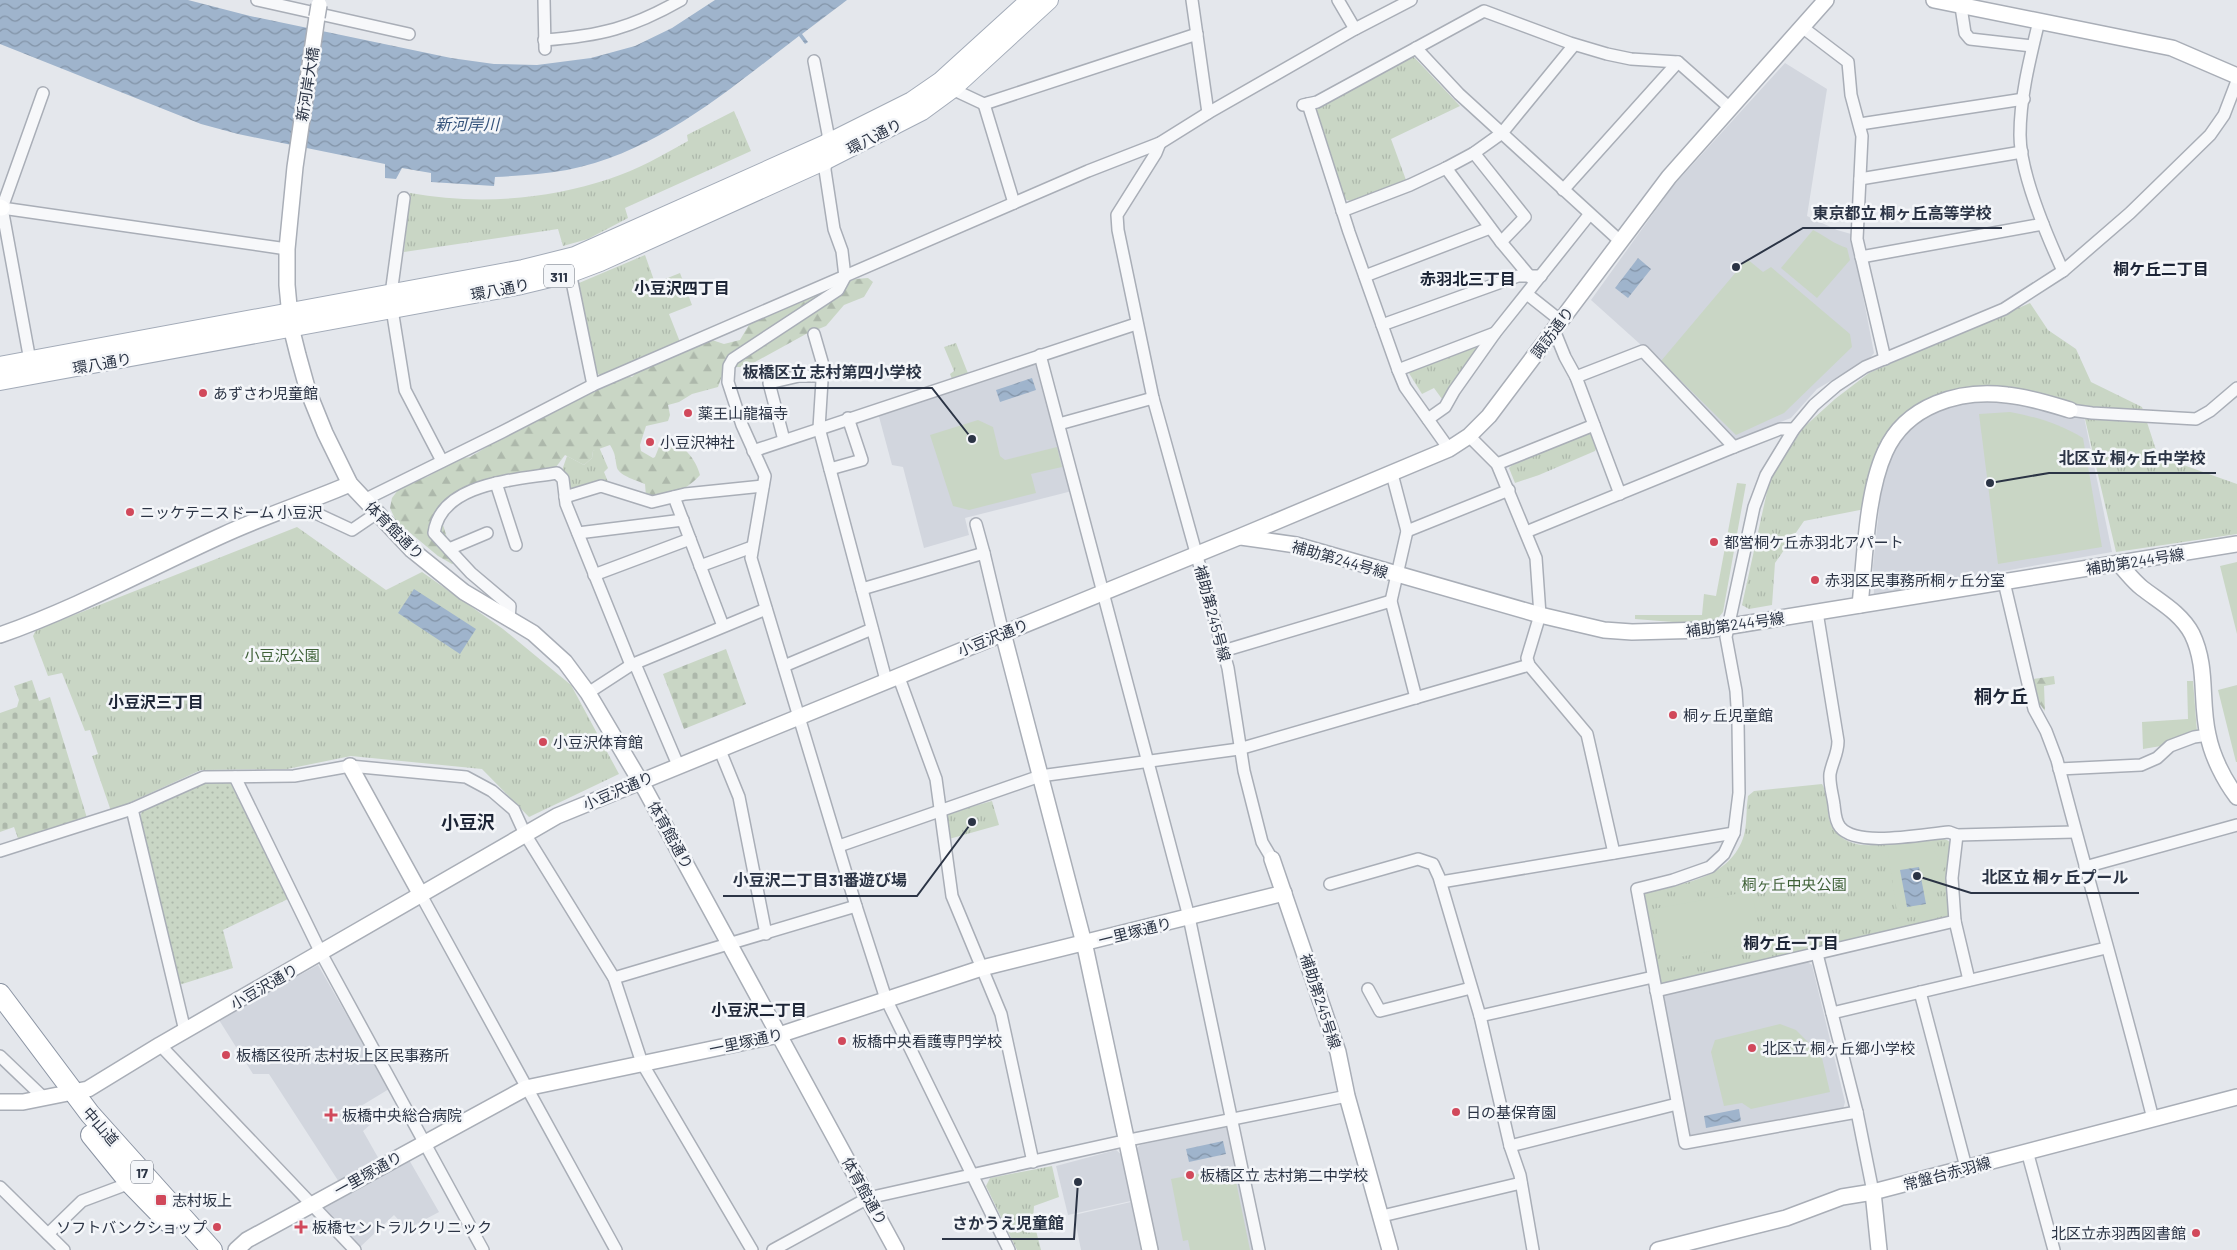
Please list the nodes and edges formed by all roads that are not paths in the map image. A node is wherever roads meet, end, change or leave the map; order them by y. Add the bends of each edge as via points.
1 (257, 0) edge
2 (544, 0) edge
3 (681, 0) edge
4 (1030, 0) edge
5 (1050, 0) edge
6 (1192, 0) edge
7 (1338, 0) edge
8 (1826, 0) edge
9 (1934, 0) edge
10 (1405, 1) edge
11 (320, 2) edge
12 (1961, 6) junction
13 (2039, 21) junction
14 (1802, 27) junction
15 (1355, 29) junction
16 (409, 34) dead end
17 (1197, 34) junction
18 (1574, 45) junction
19 (2032, 46) junction
20 (1416, 48) junction
21 (814, 61) dead end
22 (1678, 62) junction
23 (2237, 76) edge
24 (2237, 81) edge
25 (952, 89) junction
26 (43, 93) dead end
27 (2024, 99) junction
28 (984, 104) junction
29 (1730, 108) junction
30 (1210, 114) junction
31 (1860, 124) junction
32 (1502, 133) junction
33 (1160, 143) junction
34 (827, 152) junction
35 (2022, 152) junction
36 (1474, 153) junction
37 (1446, 168) junction
38 (1860, 179) junction
39 (1563, 190) junction
40 (404, 198) dead end
41 (1014, 203) junction
42 (1, 208) edge
43 (1342, 211) junction
44 (1590, 215) junction
45 (2043, 224) junction
46 (1490, 228) junction
47 (1620, 241) junction
48 (1501, 242) junction
49 (287, 249) junction
50 (1861, 257) junction
51 (568, 266) junction
52 (2063, 271) junction
53 (1364, 276) junction
54 (845, 277) junction
55 (1535, 278) junction
56 (1527, 294) junction
57 (391, 302) junction
58 (291, 320) junction
59 (1136, 324) junction
60 (1382, 325) junction
61 (1558, 325) junction
62 (1496, 333) junction
63 (814, 334) dead end
64 (1040, 355) junction
65 (1885, 359) junction
66 (0, 366) edge
67 (31, 368) junction
68 (1398, 370) junction
69 (822, 376) junction
70 (1576, 377) junction
71 (0, 381) edge
72 (593, 385) junction
73 (2237, 388) edge
74 (1153, 398) junction
75 (2070, 410) joint
76 (848, 418) junction
77 (1428, 418) junction
78 (1059, 424) junction
79 (1594, 424) junction
80 (819, 428) junction
81 (1794, 428) junction
82 (1469, 436) junction
83 (784, 440) junction
84 (1734, 447) junction
85 (1449, 449) junction
86 (753, 451) junction
87 (442, 461) junction
88 (1497, 464) junction
89 (830, 469) junction
90 (1392, 474) junction
91 (496, 483) junction
92 (350, 484) junction
93 (763, 486) junction
94 (1508, 490) junction
95 (1620, 494) junction
96 (565, 497) junction
97 (674, 497) junction
98 (364, 500) junction
99 (298, 505) junction
100 (377, 513) junction
101 (683, 520) junction
102 (976, 524) dead end
103 (1407, 531) junction
104 (1526, 532) junction
105 (488, 533) dead end
106 (578, 533) junction
107 (1239, 537) junction
108 (690, 539) junction
109 (2237, 544) edge
110 (516, 545) dead end
111 (752, 547) junction
112 (449, 549) junction
113 (984, 553) junction
114 (1196, 554) junction
115 (2118, 563) junction
116 (700, 566) junction
117 (594, 575) junction
118 (1396, 575) junction
119 (2004, 582) junction
120 (862, 589) junction
121 (1103, 592) junction
122 (1392, 601) junction
123 (1860, 606) junction
124 (766, 609) junction
125 (1818, 612) junction
126 (1540, 615) junction
127 (508, 619) junction
128 (723, 626) junction
129 (1730, 626) junction
130 (872, 630) junction
131 (1003, 633) junction
132 (0, 635) edge
133 (1223, 650) junction
134 (633, 664) junction
135 (1530, 664) junction
136 (784, 666) junction
137 (892, 677) junction
138 (588, 693) junction
139 (1416, 698) junction
140 (799, 715) junction
141 (2208, 735) junction
142 (719, 748) junction
143 (1239, 749) junction
144 (351, 761) junction
145 (1147, 761) junction
146 (678, 765) junction
147 (2059, 769) junction
148 (1040, 776) junction
149 (235, 777) junction
150 (640, 781) junction
151 (2237, 797) edge
152 (132, 809) junction
153 (940, 811) junction
154 (2237, 825) edge
155 (2075, 832) junction
156 (1734, 833) junction
157 (525, 834) junction
158 (1957, 835) junction
159 (839, 846) junction
160 (0, 851) edge
161 (1614, 853) junction
162 (1272, 859) joint
163 (2085, 867) junction
164 (1440, 882) junction
165 (1330, 884) dead end
166 (1284, 893) junction
167 (421, 895) junction
168 (856, 906) junction
169 (1189, 917) junction
170 (1955, 921) junction
171 (766, 934) junction
172 (1084, 943) junction
173 (730, 944) junction
174 (2106, 948) junction
175 (321, 953) junction
176 (1817, 954) junction
177 (982, 968) junction
178 (1653, 977) junction
179 (614, 978) junction
180 (1969, 980) junction
181 (1471, 988) junction
182 (1368, 989) dead end
183 (1656, 991) junction
184 (1920, 992) junction
185 (0, 994) edge
186 (886, 999) junction
187 (1832, 1013) junction
188 (0, 1014) edge
189 (1480, 1016) junction
190 (185, 1031) junction
191 (779, 1035) junction
192 (160, 1045) junction
193 (0, 1056) edge
194 (642, 1063) junction
195 (526, 1088) junction
196 (59, 1095) junction
197 (1347, 1096) junction
198 (2237, 1097) edge
199 (0, 1102) edge
200 (1677, 1104) junction
201 (1856, 1112) junction
202 (2153, 1119) junction
203 (1232, 1120) junction
204 (1127, 1141) junction
205 (424, 1143) junction
206 (1510, 1146) junction
207 (2028, 1152) junction
208 (1033, 1162) junction
209 (1966, 1168) junction
210 (973, 1174) junction
211 (130, 1182) junction
212 (1521, 1183) junction
213 (0, 1187) edge
214 (1873, 1192) junction
215 (868, 1198) junction
216 (311, 1204) junction
217 (1382, 1216) junction
218 (48, 1234) junction
219 (64, 1250) edge
220 (195, 1250) edge
221 (212, 1250) edge
222 (236, 1250) edge
223 (355, 1250) edge
224 (482, 1250) edge
225 (616, 1250) edge
226 (752, 1250) edge
227 (773, 1250) edge
228 (896, 1250) edge
229 (1009, 1250) edge
230 (1150, 1250) edge
231 (1259, 1250) edge
232 (1390, 1250) edge
233 (1533, 1250) edge
234 (1658, 1250) edge
235 (1879, 1250) edge
236 (2054, 1250) edge

1 - 16 street
2 - 3 street via 544,45 621,28 655,15
4 - 34 main road, 環八通り / 311 via 934,86
5 - 25 main road, 環八通り / 311
6 - 17 street
7 - 15 street
8 - 14 street, 諏訪通り
9 - 12 street
10 - 15 street, 補助第245号線
11 - 49 street, 新河岸大橋, bridge
12 - 13 street
12 - 19 street via 1965,33 1970,39
13 - 19 street
13 - 23 street via 2172,48
14 - 29 street, 諏訪通り
14 - 31 street via 1848,62 1851,96
15 - 30 street, 補助第245号線
17 - 28 street
17 - 30 street
18 - 20 street via 1484,11
18 - 22 street via 1631,59
18 - 32 street
19 - 27 street
20 - 32 street
20 - 43 street via 1317,102 1305,105
21 - 34 street
22 - 29 street
22 - 39 street
24 - 52 street via 2224,115 2210,135 2130,213
25 - 28 street
25 - 34 main road, 環八通り / 311 via 922,111
26 - 42 street
27 - 31 street
27 - 35 street via 2020,135
28 - 41 street
29 - 47 street, 諏訪通り via 1669,177
30 - 33 street, 補助第245号線
31 - 38 street
32 - 36 street
32 - 39 street
33 - 41 street
33 - 59 street, 補助第245号線 via 1118,215
34 - 51 main road, 環八通り / 311
34 - 54 street via 825,170
35 - 38 street
35 - 45 street
36 - 37 street
36 - 48 street via 1525,217
37 - 43 street
37 - 46 street
38 - 50 street via 1857,240
39 - 44 street
40 - 57 street
41 - 54 street
42 - 49 street
42 - 67 street
43 - 53 street
44 - 47 street
44 - 55 street
45 - 50 street
45 - 52 street
46 - 48 street
46 - 53 street
47 - 61 street, 諏訪通り
48 - 55 street
49 - 58 street, 体育館通り
50 - 65 street
51 - 57 main road, 環八通り / 311 via 517,286
51 - 72 street
52 - 65 street via 2004,309
53 - 60 street
54 - 72 street
54 - 86 street via 838,290 733,359 729,366 728,382
55 - 56 street
55 - 60 street via 1518,276
56 - 61 street
56 - 62 street
57 - 58 main road, 環八通り / 311
57 - 87 street via 405,390
58 - 67 main road, 環八通り / 311
58 - 92 street, 体育館通り via 308,391
59 - 64 street
59 - 74 street, 補助第245号線
60 - 68 street
61 - 70 street via 1565,358
61 - 82 street, 諏訪通り via 1489,416
62 - 68 street
62 - 77 street via 1445,407
63 - 69 street via 823,366
64 - 76 street
64 - 78 street
65 - 81 street via 1836,386
66 - 67 main road, 環八通り / 311
67 - 71 main road, 環八通り / 311
68 - 77 street via 1405,386
69 - 80 street
69 - 83 street via 799,376 769,383
70 - 79 street
70 - 84 street via 1643,351
72 - 87 street
73 - 75 street via 2210,411 2196,418
74 - 78 street
74 - 114 street, 補助第245号線
75 - 123 street via 2006,394 1941,401 1913,415 1886,451 1876,480
76 - 80 street
76 - 89 street via 862,460
77 - 85 street
78 - 121 street
79 - 88 street
79 - 95 street
80 - 83 street
80 - 89 street
81 - 84 street via 1780,429
81 - 129 street via 1766,475 1754,507
82 - 85 street, 諏訪通り
82 - 88 street
83 - 86 street
84 - 95 street
85 - 90 street, 諏訪通り
86 - 93 street via 765,476
87 - 98 street
88 - 94 street
89 - 120 street
90 - 103 street
90 - 107 street, 諏訪通り
91 - 96 street via 556,473 563,479
91 - 110 street
91 - 112 street via 452,501 436,520 434,533
92 - 98 street, 体育館通り
92 - 99 street
93 - 97 street
93 - 111 street
94 - 103 street
94 - 104 street
95 - 104 street
96 - 97 street via 601,486 652,502
96 - 106 street
97 - 101 street
98 - 100 street, 体育館通り
99 - 100 street via 352,530
99 - 132 street via 224,534 48,618
100 - 127 street, 体育館通り via 412,550 464,592
101 - 106 street
101 - 108 street
102 - 113 street
103 - 118 street
104 - 126 street via 1536,558
105 - 112 street
106 - 117 street
107 - 114 street, 諏訪通り
107 - 118 street, 補助第244号線 via 1296,545
108 - 116 street
108 - 117 street
109 - 115 street, 補助第244号線
111 - 116 street
111 - 124 street via 751,558
112 - 127 street via 471,573 510,606
113 - 120 street
113 - 131 street
114 - 121 street, 小豆沢通り
114 - 133 street, 補助第245号線
115 - 119 street, 補助第244号線
115 - 141 street via 2140,586 2180,616 2191,632 2200,652 2203,670
116 - 128 street
117 - 134 street
118 - 122 street
118 - 126 street, 補助第244号線
119 - 123 street, 補助第244号線
119 - 147 street via 2034,709 2046,731
120 - 130 street
121 - 131 street, 小豆沢通り
121 - 145 street
122 - 133 street
122 - 139 street
123 - 125 street, 補助第244号線
124 - 128 street
124 - 136 street
125 - 129 street, 補助第244号線
125 - 158 street via 1838,741 1830,775 1837,822 1848,834 1861,838 1949,832
126 - 129 street, 補助第244号線 via 1604,630 1632,632 1706,630
126 - 135 street via 1528,658
127 - 138 street, 体育館通り via 533,633 558,656
128 - 134 street
129 - 156 street via 1726,637 1738,722 1739,792
130 - 136 street
130 - 137 street
131 - 137 street, 小豆沢通り
131 - 148 street
133 - 143 street, 補助第245号線
134 - 138 street
134 - 146 street
135 - 139 street
135 - 161 street via 1587,734
136 - 140 street
137 - 140 street, 小豆沢通り
137 - 153 street via 936,779
138 - 150 street, 体育館通り
139 - 143 street
140 - 142 street, 小豆沢通り
140 - 159 street
141 - 147 street via 2170,746 2157,758 2141,765
141 - 151 street via 2219,766
142 - 146 street, 小豆沢通り
142 - 171 street via 739,797
143 - 145 street
143 - 162 street, 補助第245号線 via 1262,842
144 - 149 street via 294,776
144 - 157 street via 466,777 492,791 514,810
144 - 167 street
145 - 148 street
145 - 169 street
146 - 150 street, 小豆沢通り
147 - 155 street
148 - 153 street
148 - 172 street
149 - 152 street via 204,777
149 - 175 street
150 - 157 street, 小豆沢通り via 557,816
150 - 173 street, 体育館通り
152 - 160 street
152 - 190 street
153 - 159 street
153 - 177 street via 952,896
154 - 163 street
155 - 158 street
155 - 163 street
156 - 161 street
156 - 178 street via 1724,854 1710,867 1637,889
157 - 167 street, 小豆沢通り
157 - 179 street
158 - 170 street via 1952,878
159 - 168 street
161 - 164 street
162 - 166 street, 補助第245号線
163 - 174 street
164 - 165 street via 1433,864 1418,859
164 - 181 street
166 - 169 street, 一里塚通り
166 - 197 street, 補助第245号線 via 1338,1052
167 - 175 street, 小豆沢通り
167 - 195 street
168 - 171 street
168 - 186 street
169 - 172 street, 一里塚通り
169 - 203 street
170 - 176 street
170 - 180 street
171 - 173 street
172 - 177 street, 一里塚通り
172 - 204 street
173 - 179 street
173 - 191 street, 体育館通り
174 - 180 street
174 - 202 street via 2120,989
175 - 190 street, 小豆沢通り
175 - 205 street
176 - 183 street
176 - 187 street
177 - 186 street, 一里塚通り
177 - 208 street via 1001,1014
178 - 183 street
178 - 189 street
179 - 194 street
180 - 184 street
181 - 182 street via 1380,1011
181 - 189 street
183 - 200 street
184 - 187 street
184 - 209 street
185 - 196 highway, 中山道 / 17
186 - 191 street, 一里塚通り
186 - 210 street
187 - 201 street
188 - 196 highway, 中山道 / 17
189 - 206 street
190 - 192 street, 小豆沢通り
191 - 194 street, 一里塚通り
191 - 215 street, 体育館通り
192 - 196 street, 小豆沢通り via 88,1089
192 - 216 street
193 - 196 street
194 - 195 street, 一里塚通り
194 - 226 street
195 - 205 street, 一里塚通り
195 - 225 street
196 - 199 street, 小豆沢通り
196 - 211 highway, 中山道 / 17
196 - 221 highway, 中山道 / 17 via 145,1176
197 - 203 street
197 - 217 street, 補助第245号線
198 - 202 street, 常盤台赤羽線
200 - 201 street via 1685,1143
200 - 206 street
201 - 214 street
202 - 207 street, 常盤台赤羽線
203 - 204 street
203 - 231 street
204 - 208 street
204 - 230 street
205 - 216 street, 一里塚通り
205 - 224 street
206 - 212 street
207 - 209 street, 常盤台赤羽線
207 - 236 street
208 - 210 street
209 - 214 street, 常盤台赤羽線
210 - 215 street
210 - 229 street
211 - 218 street via 82,1200
211 - 220 highway, 中山道 / 17
212 - 217 street
212 - 233 street
213 - 218 street
214 - 234 street, 常盤台赤羽線 via 1842,1196 1786,1218
214 - 235 street
215 - 227 street
215 - 228 street, 体育館通り
216 - 222 street, 一里塚通り via 247,1240
216 - 223 street
217 - 232 street, 補助第245号線
218 - 219 street

